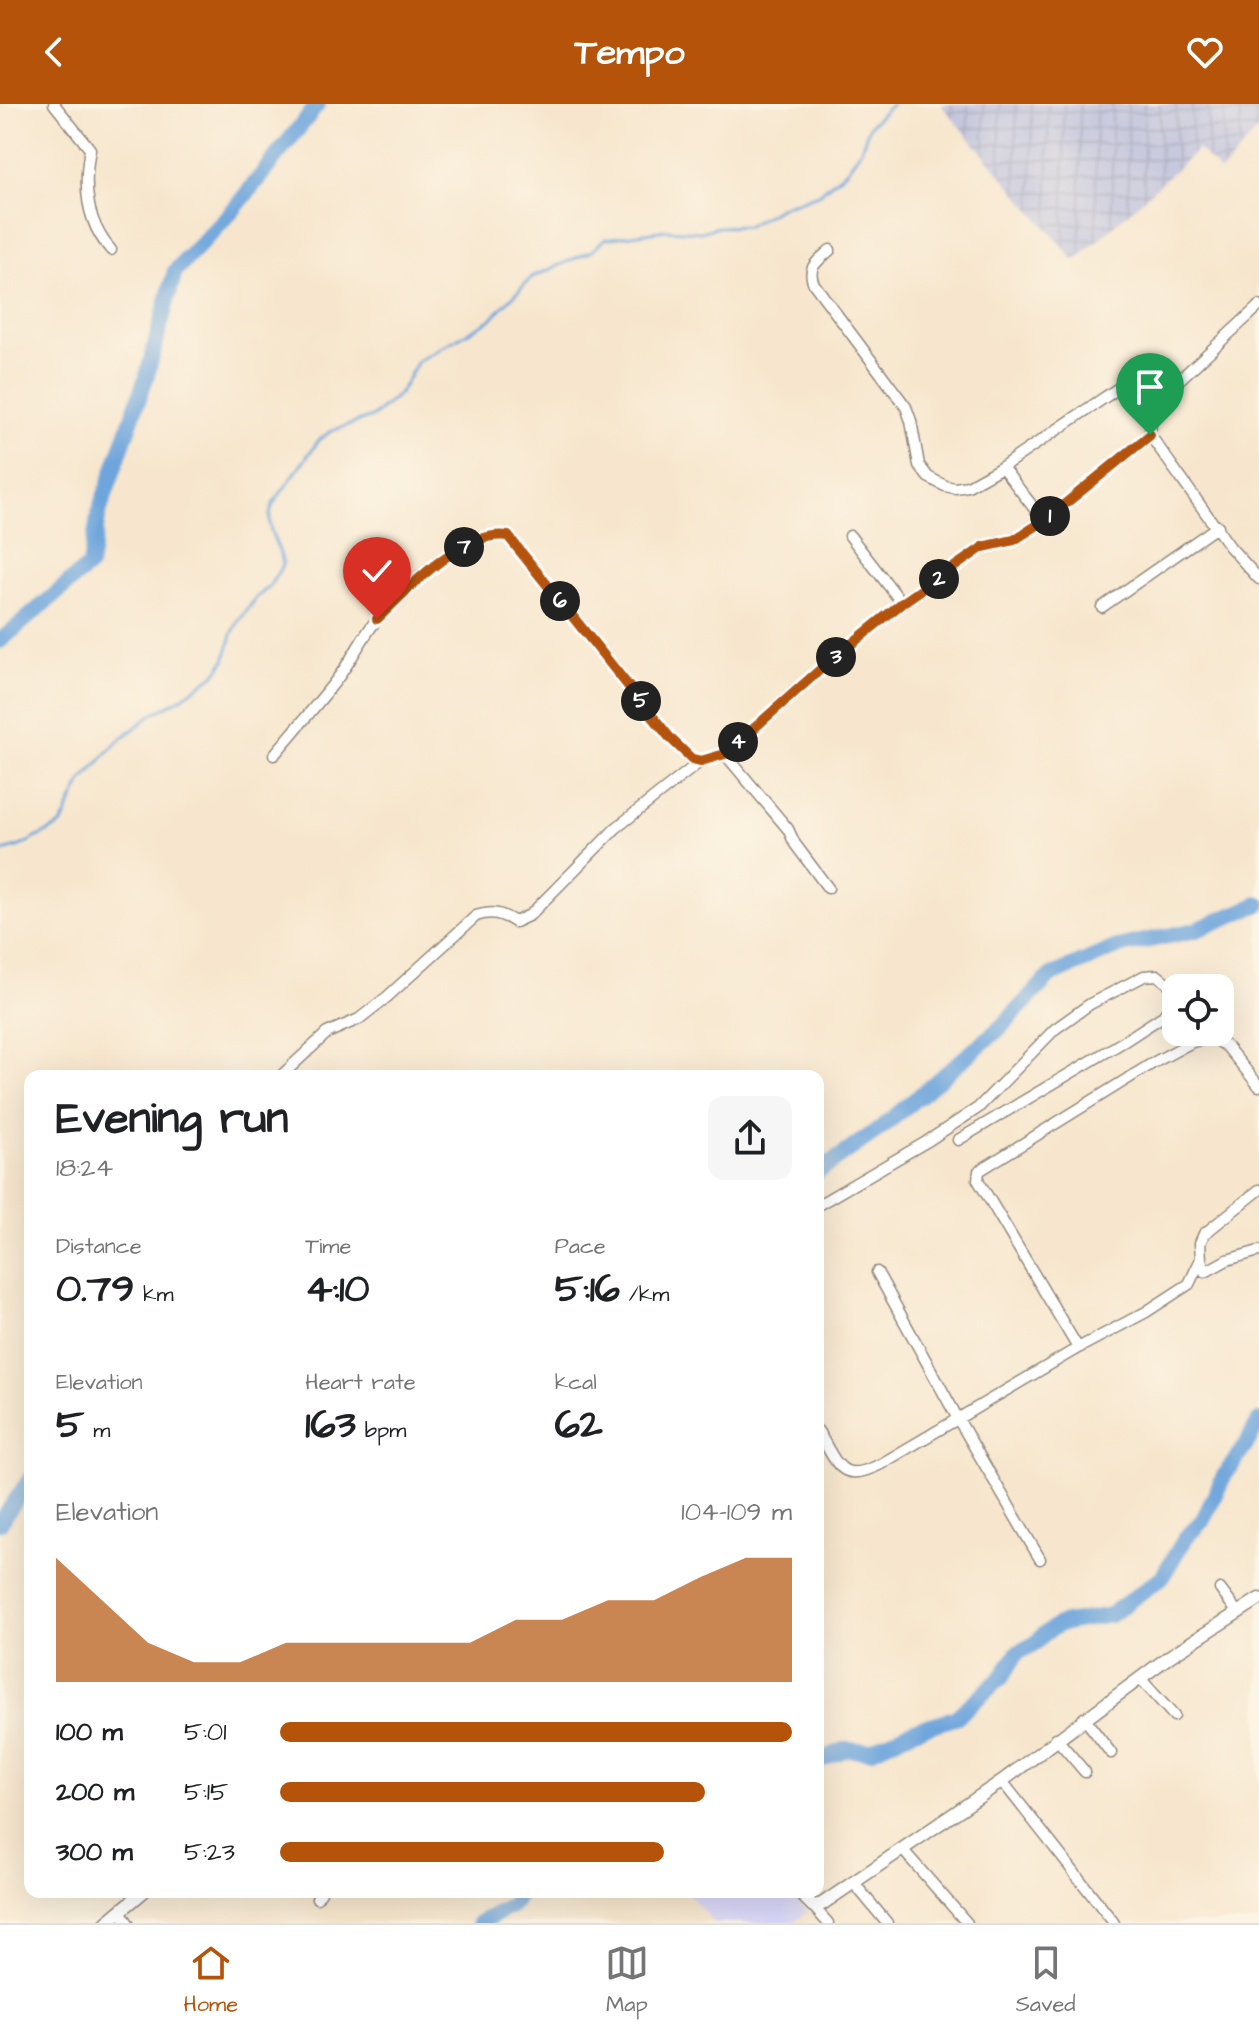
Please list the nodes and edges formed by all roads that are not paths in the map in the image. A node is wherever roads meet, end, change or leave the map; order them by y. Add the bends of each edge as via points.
1 (54, 104) edge
2 (111, 250) dead end
3 (830, 250) dead end
4 (1259, 306) edge
5 (1152, 405) junction
6 (1150, 435) junction
7 (1002, 467) junction
8 (1044, 521) junction
9 (1218, 526) junction
10 (850, 536) dead end
11 (1259, 579) edge
12 (902, 603) junction
13 (1102, 607) dead end
14 (725, 754) junction
15 (274, 755) dead end
16 (701, 761) junction
17 (828, 888) dead end
18 (1162, 979) edge
19 (1162, 1017) edge
20 (1185, 1046) edge
21 (1225, 1046) edge
22 (287, 1070) edge
23 (1259, 1086) edge
24 (958, 1140) dead end
25 (1259, 1190) edge
26 (824, 1202) edge
27 (1259, 1251) edge
28 (1201, 1259) junction
29 (877, 1272) dead end
30 (1078, 1348) junction
31 (958, 1419) junction
32 (824, 1441) edge
33 (1040, 1559) dead end
34 (1220, 1589) dead end
35 (1259, 1599) edge
36 (1238, 1613) junction
37 (1140, 1678) junction
38 (1174, 1716) dead end
39 (1084, 1718) junction
40 (1056, 1738) junction
41 (1111, 1753) dead end
42 (1085, 1772) dead end
43 (1002, 1781) junction
44 (902, 1849) junction
45 (853, 1882) junction
46 (136, 1898) edge
47 (805, 1898) edge
48 (813, 1906) junction
49 (120, 1911) junction
50 (106, 1923) edge
51 (128, 1923) edge
52 (828, 1923) edge
53 (887, 1923) edge
54 (967, 1923) edge
55 (1114, 1923) edge

1 - 2 street via 90,149 88,208 97,235
3 - 7 street via 809,275 906,407 919,465 928,477 955,488
4 - 5 street
5 - 6 street
5 - 7 street via 1126,383
6 - 8 street
6 - 9 street
7 - 8 street
8 - 12 street via 1014,540 983,547
9 - 11 street
9 - 13 street
10 - 12 street
12 - 14 street
14 - 16 street
14 - 17 street via 788,829
15 - 16 street via 339,677 377,619 418,578 474,540 495,534 508,536 670,738
16 - 22 street via 616,828 530,915 515,922 502,914 476,916 387,997 359,1019 327,1033
18 - 26 street via 1144,976 1090,1004 1055,1029 978,1108
19 - 24 street
20 - 30 street via 979,1171 978,1180
21 - 23 street
25 - 28 street via 1211,1226 1200,1243
27 - 28 street via 1205,1272
28 - 30 street via 1189,1284
29 - 31 street
30 - 31 street
31 - 32 street via 863,1474 838,1465
31 - 33 street
34 - 36 street
35 - 36 street
36 - 37 street
37 - 38 street
37 - 39 street
39 - 40 street
39 - 41 street
40 - 42 street
40 - 43 street
43 - 44 street
43 - 55 street
44 - 45 street
44 - 54 street
45 - 48 street
45 - 53 street
46 - 49 street
47 - 48 street
48 - 52 street
49 - 50 street
49 - 51 street

